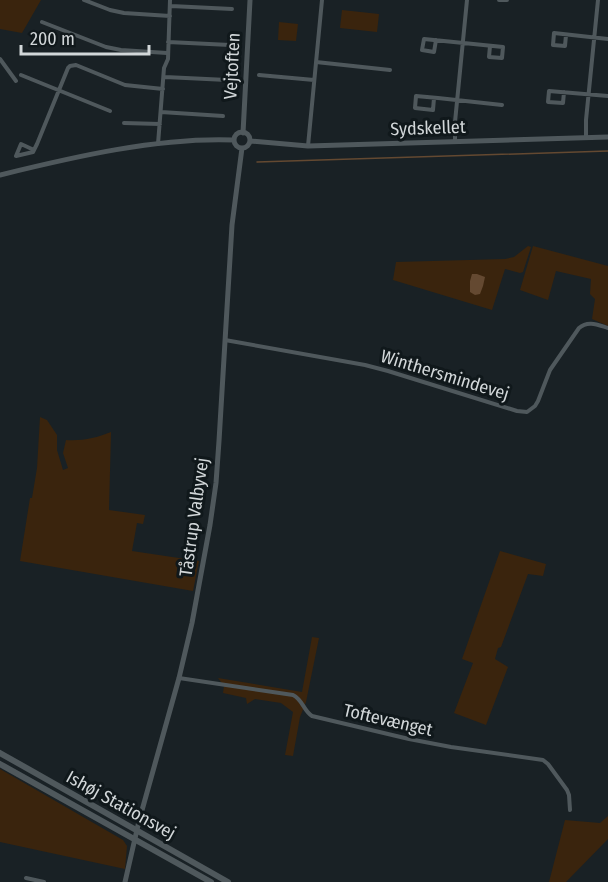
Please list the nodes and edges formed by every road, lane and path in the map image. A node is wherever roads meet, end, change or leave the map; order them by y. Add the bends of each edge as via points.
1 (84, 0) edge
2 (170, 0) edge
3 (250, 0) edge
4 (322, 0) edge
5 (467, 0) edge
6 (499, 0) edge
7 (507, 0) edge
8 (598, 0) edge
9 (171, 6) junction
10 (232, 9) dead end
11 (170, 16) junction
12 (42, 22) dead end
13 (566, 35) dead end
14 (594, 37) junction
15 (608, 39) edge
16 (436, 40) dead end
17 (168, 42) junction
18 (463, 43) junction
19 (230, 45) dead end
20 (490, 46) dead end
21 (167, 53) junction
22 (0, 59) edge
23 (316, 62) junction
24 (390, 70) dead end
25 (21, 75) dead end
26 (259, 75) dead end
27 (165, 77) junction
28 (227, 80) dead end
29 (314, 80) junction
30 (16, 81) dead end
31 (164, 88) junction
32 (59, 90) junction
33 (564, 92) junction
34 (589, 94) junction
35 (608, 96) edge
36 (434, 98) junction
37 (458, 100) junction
38 (502, 105) dead end
39 (110, 111) dead end
40 (161, 112) junction
41 (223, 116) dead end
42 (123, 123) dead end
43 (160, 124) junction
44 (243, 133) junction
45 (608, 137) edge
46 (586, 138) junction
47 (234, 140) junction
48 (250, 141) junction
49 (455, 142) junction
50 (159, 144) junction
51 (308, 146) junction
52 (242, 148) junction
53 (34, 150) junction
54 (0, 175) edge
55 (608, 328) edge
56 (225, 340) junction
57 (179, 678) junction
58 (0, 753) edge
59 (0, 764) edge
60 (570, 810) dead end
61 (137, 831) junction
62 (135, 839) junction
63 (26, 878) dead end
64 (44, 882) edge
65 (125, 882) edge
66 (211, 882) edge
67 (228, 882) edge

1 - 11 street via 124,13
2 - 9 street
3 - 44 street, Vejtoften
4 - 23 street
5 - 18 street
6 - 7 street
8 - 14 street
9 - 10 street
9 - 11 street
11 - 17 street
12 - 21 street via 106,47
13 - 14 street
14 - 15 street
14 - 34 street
16 - 18 street
17 - 19 street
17 - 21 street
18 - 20 street
18 - 37 street
21 - 27 street
22 - 30 street
23 - 24 street
23 - 29 street
25 - 32 street
26 - 29 street
27 - 28 street
27 - 31 street
29 - 51 street
31 - 32 street via 125,85 73,65
31 - 40 street
32 - 39 street
32 - 53 street
33 - 33 street via 549,91 548,102 563,103
33 - 34 street
34 - 35 street
34 - 46 street
36 - 36 street via 432,110 415,108 416,96
36 - 37 street
37 - 38 street
37 - 49 street
40 - 41 street
40 - 43 street
42 - 43 street
43 - 50 street
44 - 47 street
44 - 48 street
45 - 46 street, Sydskellet
46 - 49 street, Sydskellet
47 - 50 street
47 - 52 street
48 - 51 street, Sydskellet
48 - 52 street
49 - 51 street, Sydskellet
50 - 54 street
52 - 56 street, Tåstrup Valbyvej via 232,225
53 - 53 street via 21,144 16,156 33,152
55 - 56 street, Winthersmindevej via 593,323 579,328 555,360 538,401 527,412 365,365
56 - 57 street, Tåstrup Valbyvej via 216,483
57 - 60 street, Toftevænget via 293,695 312,716 409,739 543,760 567,790
57 - 61 street, Tåstrup Valbyvej
58 - 61 main road, Ishøj Stationsvej
59 - 62 main road, Ishøj Stationsvej
61 - 62 street, Tåstrup Valbyvej
61 - 67 main road, Ishøj Stationsvej
62 - 65 street, Tåstrup Valbyvej
62 - 66 main road, Ishøj Stationsvej
63 - 64 street

